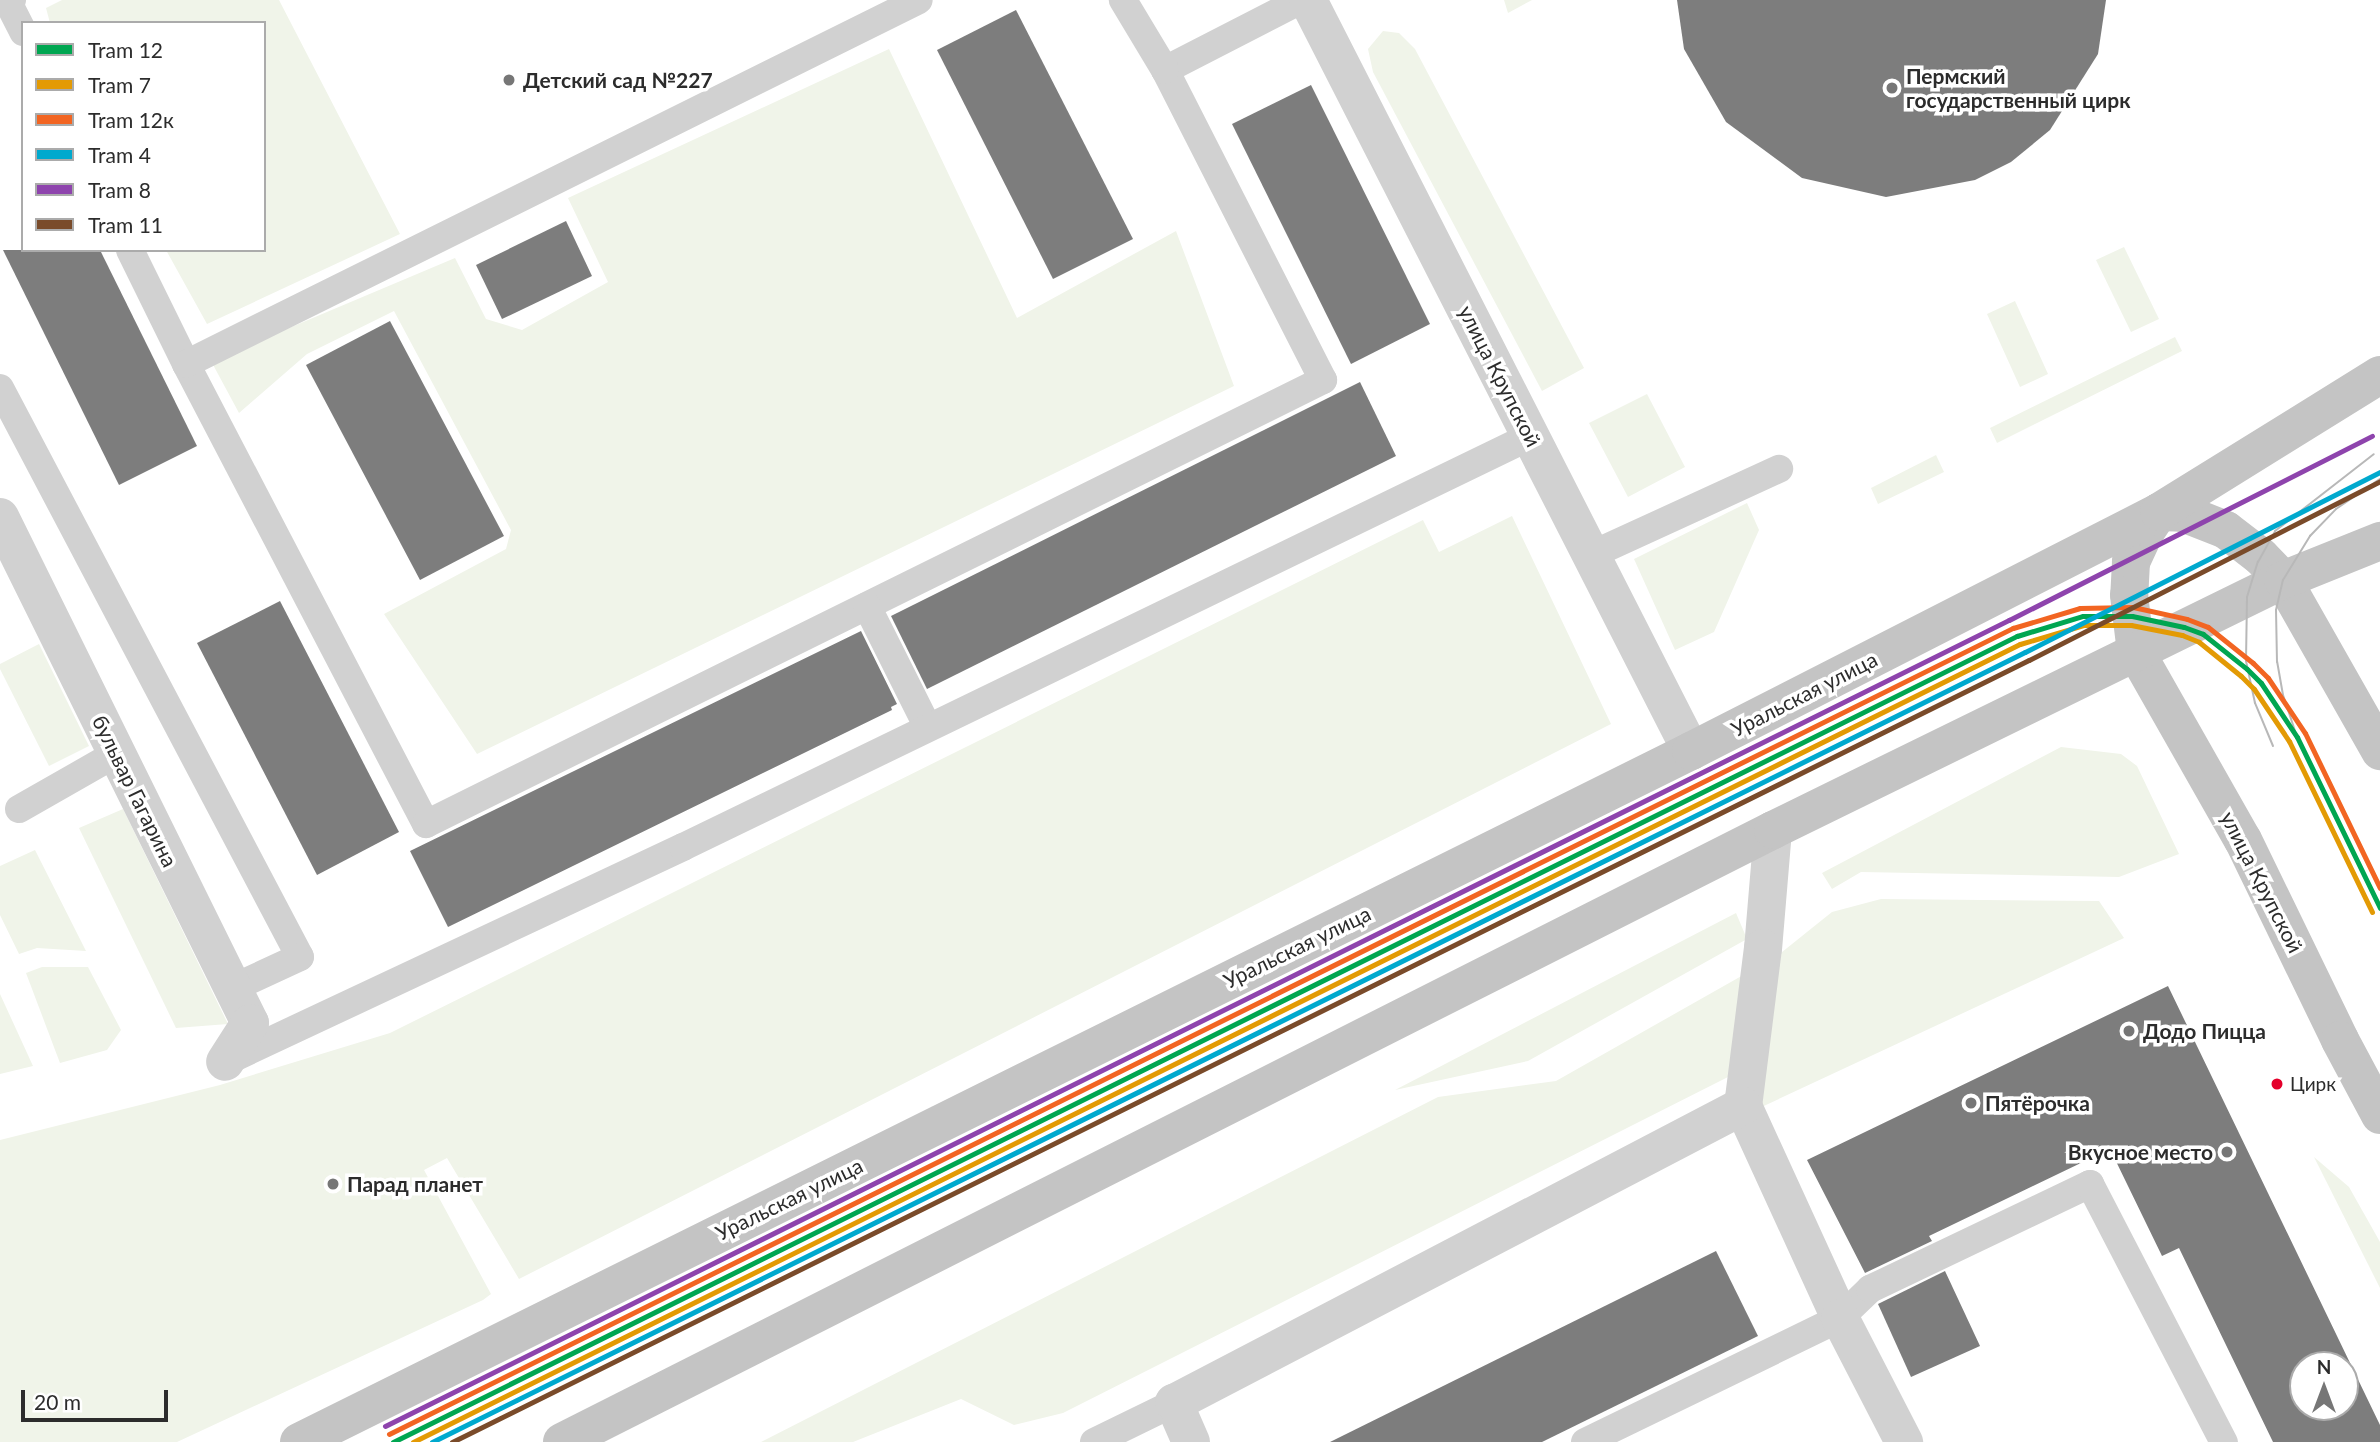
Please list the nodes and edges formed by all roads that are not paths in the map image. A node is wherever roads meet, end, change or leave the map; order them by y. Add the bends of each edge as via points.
1 (12, 0) edge
2 (919, 0) edge
3 (1122, 0) edge
4 (1301, 0) edge
5 (1308, 0) edge
6 (21, 28) edge
7 (1165, 70) junction
8 (131, 252) edge
9 (186, 364) junction
10 (2380, 375) edge
11 (0, 388) edge
12 (1531, 436) junction
13 (1779, 469) dead end
14 (2159, 513) junction
15 (0, 517) edge
16 (2380, 541) edge
17 (1591, 555) junction
18 (2283, 580) junction
19 (867, 606) junction
20 (2136, 652) junction
21 (928, 729) junction
22 (1691, 751) junction
23 (2380, 751) edge
24 (117, 753) junction
25 (19, 810) dead end
26 (1773, 830) junction
27 (233, 988) junction
28 (225, 1062) joint
29 (1743, 1106) junction
30 (2380, 1115) edge
31 (1840, 1318) junction
32 (1174, 1404) junction
33 (299, 1442) edge
34 (562, 1442) edge
35 (1094, 1442) edge
36 (1191, 1442) edge
37 (1585, 1442) edge
38 (1904, 1442) edge
39 (2224, 1442) edge

1 - 6 lane via 8,2
2 - 9 lane
3 - 7 lane
4 - 7 lane
5 - 12 street, улица Крупской
7 - 19 lane via 1323,380
8 - 9 lane
9 - 19 lane via 426,824
10 - 14 main road, Уральская улица
11 - 27 lane via 300,957
12 - 17 street, улица Крупской
12 - 21 lane
13 - 17 lane
14 - 18 main road via 2183,513 2226,530
14 - 20 main road, Уральская улица via 2131,562 2129,595
14 - 22 main road, Уральская улица
15 - 24 street, бульвар Гагарина
16 - 18 main road
17 - 22 street, улица Крупской
18 - 20 main road
18 - 23 main road
19 - 21 lane
20 - 26 main road
20 - 30 main road, улица Крупской via 2243,840
21 - 28 lane
22 - 33 main road, Уральская улица
24 - 25 lane
24 - 27 street, бульвар Гагарина
26 - 29 street
26 - 34 main road
27 - 28 street, бульвар Гагарина via 250,1023
29 - 31 street
29 - 32 street
31 - 37 lane
31 - 38 street
31 - 39 lane via 1870,1289 2090,1184
32 - 35 lane
32 - 36 street

